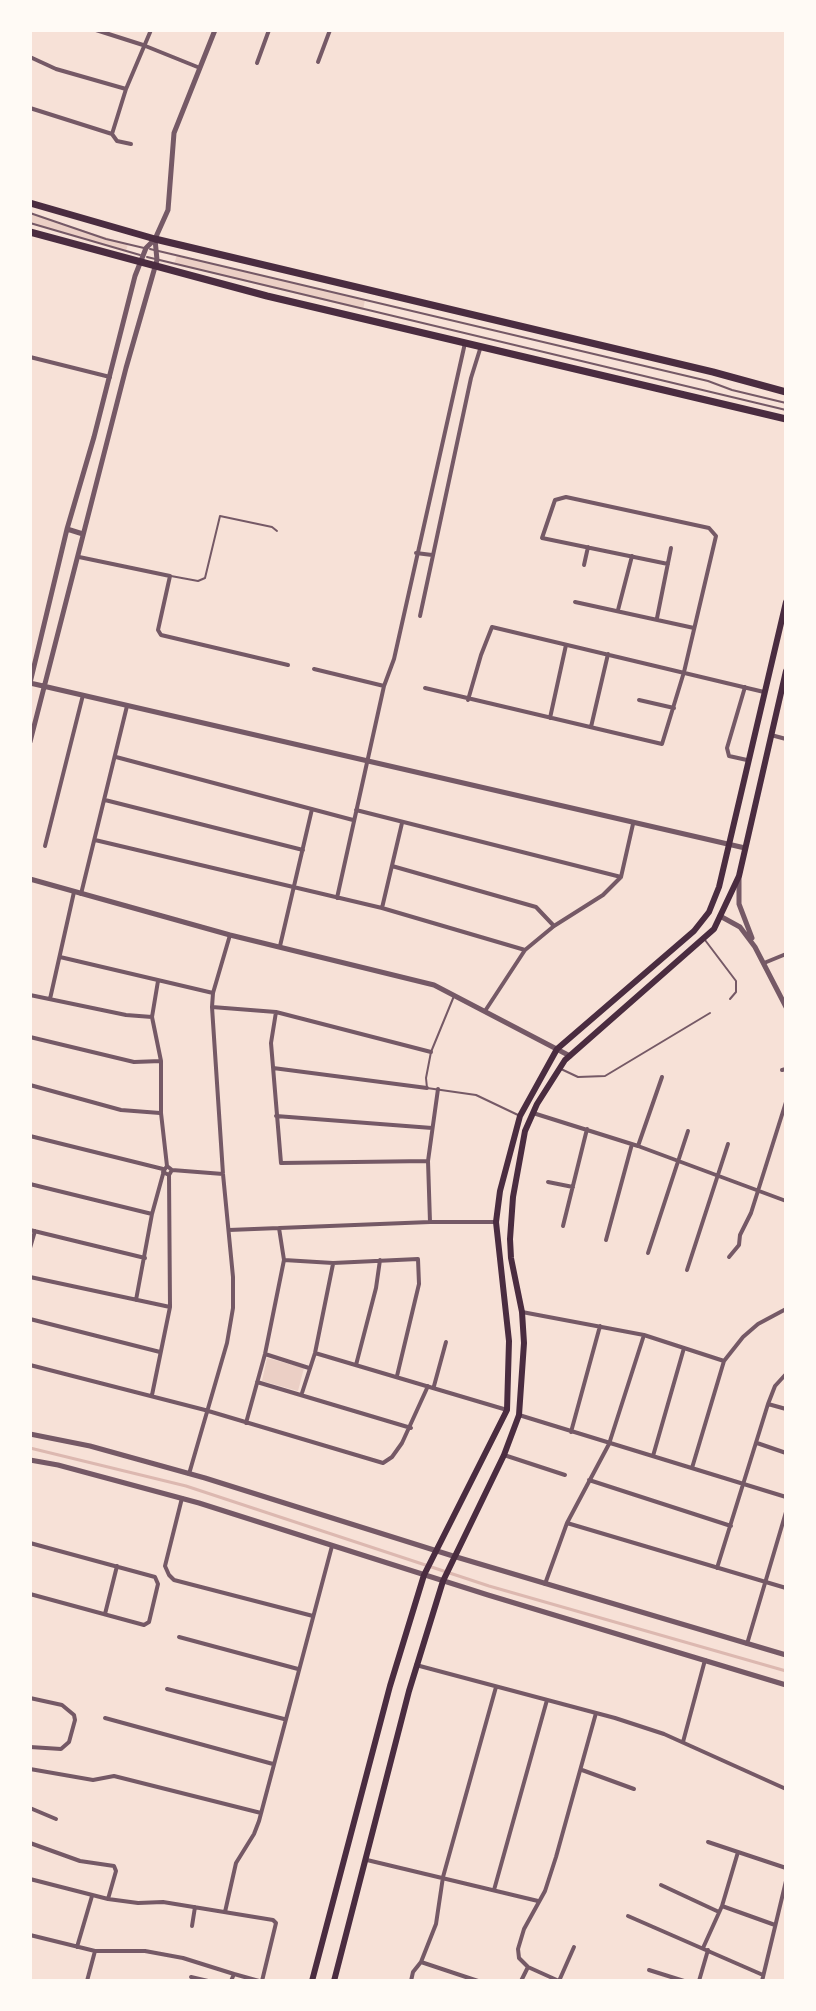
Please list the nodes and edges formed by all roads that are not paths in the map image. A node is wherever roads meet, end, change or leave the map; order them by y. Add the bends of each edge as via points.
1 (96, 30) edge
2 (151, 30) edge
3 (215, 30) edge
4 (269, 30) edge
5 (330, 30) edge
6 (143, 45) junction
7 (30, 57) edge
8 (318, 62) dead end
9 (257, 63) dead end
10 (200, 68) junction
11 (126, 89) junction
12 (30, 108) edge
13 (112, 134) junction
14 (131, 144) dead end
15 (30, 203) edge
16 (30, 213) edge
17 (30, 223) edge
18 (30, 232) edge
19 (155, 239) junction
20 (146, 248) junction
21 (158, 251) junction
22 (140, 259) junction
23 (156, 264) junction
24 (465, 342) junction
25 (481, 346) junction
26 (30, 357) edge
27 (458, 369) junction
28 (472, 372) junction
29 (110, 377) junction
30 (786, 392) edge
31 (786, 403) edge
32 (786, 410) edge
33 (786, 419) edge
34 (94, 437) junction
35 (108, 440) junction
36 (67, 529) junction
37 (277, 531) dead end
38 (83, 534) junction
39 (588, 547) junction
40 (671, 548) dead end
41 (416, 553) junction
42 (432, 555) junction
43 (632, 556) junction
44 (79, 557) junction
45 (668, 564) junction
46 (584, 565) dead end
47 (170, 576) junction
48 (575, 602) dead end
49 (786, 602) edge
50 (618, 610) junction
51 (420, 616) dead end
52 (657, 618) junction
53 (694, 628) junction
54 (566, 645) junction
55 (608, 654) junction
56 (288, 665) dead end
57 (314, 669) dead end
58 (786, 671) edge
59 (684, 672) junction
60 (30, 683) edge
61 (384, 686) junction
62 (45, 687) junction
63 (745, 687) junction
64 (425, 688) dead end
65 (764, 692) junction
66 (83, 695) junction
67 (468, 700) junction
68 (639, 700) dead end
69 (127, 706) junction
70 (674, 708) junction
71 (550, 718) junction
72 (591, 727) junction
73 (771, 735) junction
74 (786, 739) edge
75 (30, 742) edge
76 (116, 757) junction
77 (747, 760) junction
78 (367, 762) junction
79 (105, 800) junction
80 (312, 809) junction
81 (356, 810) junction
82 (354, 820) junction
83 (402, 823) junction
84 (633, 824) junction
85 (95, 840) junction
86 (727, 844) junction
87 (45, 846) dead end
88 (745, 848) junction
89 (303, 850) junction
90 (392, 866) junction
91 (739, 876) junction
92 (621, 877) junction
93 (30, 879) edge
94 (294, 888) junction
95 (78, 893) junction
96 (337, 898) junction
97 (382, 908) junction
98 (720, 916) junction
99 (554, 926) junction
100 (230, 935) junction
101 (705, 939) junction
102 (280, 946) junction
103 (755, 947) junction
104 (525, 950) junction
105 (786, 954) edge
106 (60, 957) junction
107 (764, 963) junction
108 (158, 981) junction
109 (213, 993) junction
110 (30, 995) edge
111 (455, 995) junction
112 (50, 999) junction
113 (730, 999) dead end
114 (212, 1007) junction
115 (786, 1007) edge
116 (485, 1011) junction
117 (276, 1012) junction
118 (710, 1013) dead end
119 (152, 1017) junction
120 (30, 1037) edge
121 (557, 1049) junction
122 (431, 1052) junction
123 (570, 1056) junction
124 (161, 1061) junction
125 (273, 1068) junction
126 (560, 1068) junction
127 (662, 1077) dead end
128 (30, 1085) edge
129 (427, 1088) junction
130 (438, 1089) junction
131 (786, 1102) edge
132 (161, 1113) junction
133 (533, 1113) junction
134 (276, 1116) junction
135 (520, 1116) junction
136 (432, 1128) junction
137 (587, 1129) junction
138 (688, 1131) dead end
139 (30, 1136) edge
140 (632, 1144) junction
141 (728, 1144) dead end
142 (638, 1146) junction
143 (428, 1161) junction
144 (678, 1161) junction
145 (167, 1171) junction
146 (223, 1174) junction
147 (717, 1176) junction
148 (503, 1180) junction
149 (516, 1181) junction
150 (548, 1182) dead end
151 (30, 1184) edge
152 (573, 1187) junction
153 (757, 1191) junction
154 (786, 1201) edge
155 (152, 1214) junction
156 (430, 1222) junction
157 (496, 1222) junction
158 (563, 1226) dead end
159 (279, 1228) junction
160 (32, 1230) edge
161 (229, 1230) junction
162 (606, 1240) dead end
163 (30, 1248) edge
164 (648, 1253) dead end
165 (729, 1257) dead end
166 (145, 1258) junction
167 (284, 1260) junction
168 (380, 1260) junction
169 (333, 1263) junction
170 (687, 1270) dead end
171 (30, 1277) edge
172 (136, 1300) junction
173 (170, 1307) junction
174 (786, 1309) edge
175 (522, 1312) junction
176 (30, 1319) edge
177 (600, 1326) junction
178 (644, 1335) junction
179 (446, 1342) dead end
180 (684, 1348) junction
181 (160, 1352) junction
182 (315, 1353) junction
183 (265, 1354) junction
184 (724, 1361) junction
185 (30, 1365) edge
186 (356, 1365) junction
187 (309, 1368) junction
188 (786, 1374) edge
189 (397, 1376) junction
190 (257, 1382) junction
191 (431, 1386) junction
192 (302, 1393) junction
193 (151, 1395) junction
194 (768, 1404) junction
195 (786, 1409) edge
196 (507, 1410) junction
197 (208, 1411) junction
198 (519, 1415) junction
199 (246, 1423) junction
200 (411, 1428) junction
201 (571, 1432) junction
202 (30, 1434) edge
203 (757, 1443) junction
204 (609, 1444) junction
205 (786, 1453) edge
206 (504, 1455) junction
207 (653, 1456) junction
208 (30, 1460) edge
209 (692, 1468) junction
210 (189, 1474) junction
211 (565, 1475) dead end
212 (589, 1480) junction
213 (744, 1485) junction
214 (786, 1497) edge
215 (182, 1498) junction
216 (786, 1512) edge
217 (567, 1523) junction
218 (731, 1526) junction
219 (778, 1542) junction
220 (30, 1543) edge
221 (786, 1545) edge
222 (332, 1546) junction
223 (434, 1553) junction
224 (451, 1559) junction
225 (117, 1566) junction
226 (717, 1568) junction
227 (426, 1571) junction
228 (444, 1578) junction
229 (765, 1582) junction
230 (545, 1584) junction
231 (786, 1588) edge
232 (30, 1594) edge
233 (105, 1614) junction
234 (313, 1616) junction
235 (179, 1637) dead end
236 (747, 1644) junction
237 (786, 1655) edge
238 (705, 1660) junction
239 (416, 1665) junction
240 (298, 1669) junction
241 (786, 1685) edge
242 (496, 1687) junction
243 (167, 1689) dead end
244 (30, 1698) edge
245 (547, 1700) junction
246 (596, 1713) junction
247 (105, 1718) dead end
248 (284, 1719) junction
249 (683, 1742) junction
250 (30, 1747) edge
251 (273, 1764) junction
252 (30, 1769) edge
253 (582, 1770) junction
254 (634, 1789) dead end
255 (786, 1789) edge
256 (30, 1808) edge
257 (261, 1813) junction
258 (56, 1819) dead end
259 (708, 1842) dead end
260 (30, 1843) edge
261 (738, 1852) junction
262 (367, 1860) junction
263 (786, 1868) edge
264 (443, 1877) junction
265 (30, 1879) edge
266 (786, 1881) edge
267 (661, 1885) dead end
268 (494, 1890) junction
269 (92, 1896) junction
270 (108, 1899) junction
271 (538, 1901) junction
272 (195, 1907) junction
273 (720, 1909) junction
274 (225, 1912) junction
275 (628, 1916) dead end
276 (786, 1922) edge
277 (776, 1923) junction
278 (192, 1926) dead end
279 (30, 1935) edge
280 (77, 1947) junction
281 (574, 1947) dead end
282 (706, 1949) junction
283 (95, 1951) junction
284 (421, 1962) junction
285 (528, 1967) junction
286 (649, 1970) dead end
287 (234, 1974) junction
288 (191, 1977) dead end
289 (762, 1978) edge
290 (87, 1981) edge
291 (208, 1981) edge
292 (231, 1981) edge
293 (260, 1981) edge
294 (312, 1981) edge
295 (334, 1981) edge
296 (411, 1981) edge
297 (478, 1981) edge
298 (521, 1981) edge
299 (559, 1981) edge
300 (684, 1981) edge
301 (699, 1981) edge

1 - 6 street
2 - 6 street
3 - 10 street
4 - 9 street
5 - 8 street
6 - 10 street
6 - 11 street
7 - 11 street
10 - 19 street via 174,133 170,199
11 - 13 street
12 - 13 street
13 - 14 street
15 - 19 main road
16 - 20 lane
17 - 22 lane
18 - 22 main road
19 - 20 street
19 - 21 street
19 - 30 main road
20 - 21 lane
20 - 22 street
21 - 23 street
21 - 31 lane
22 - 23 main road
22 - 29 street
23 - 24 main road
23 - 32 lane
23 - 35 street
24 - 25 main road
24 - 27 street
25 - 28 street
25 - 33 main road
26 - 29 street
27 - 28 street
27 - 41 street
28 - 42 street
29 - 34 street
34 - 35 street
34 - 36 street
35 - 38 street
36 - 38 street
36 - 60 street
37 - 47 lane via 220,516 205,578
38 - 44 street
39 - 43 street
39 - 46 street
39 - 53 street via 542,538 559,497 713,531
40 - 45 street
41 - 42 street
41 - 61 street
42 - 51 street
43 - 45 street
43 - 50 street
44 - 47 street
44 - 62 street
45 - 52 street
47 - 56 street via 161,635
48 - 50 street
49 - 65 main road
50 - 52 street
52 - 53 street
53 - 59 street
54 - 55 street
54 - 67 street via 492,627
54 - 71 street
55 - 59 street
55 - 72 street
57 - 61 street
58 - 73 main road
59 - 63 street
59 - 70 street
60 - 62 street
61 - 78 street
62 - 66 street
62 - 75 street
63 - 65 street
63 - 77 street via 727,748 729,756
64 - 67 street
65 - 77 main road
66 - 69 street
66 - 87 street
67 - 71 street
68 - 70 street
69 - 76 street
69 - 78 street
70 - 72 street via 662,744
71 - 72 street
73 - 74 street
73 - 88 main road
76 - 79 street
76 - 80 street
77 - 86 main road
78 - 81 street
78 - 84 street
79 - 85 street
79 - 89 street
80 - 82 street
80 - 89 street
81 - 82 street
81 - 83 street
82 - 96 street
83 - 90 street
83 - 92 street
84 - 86 street
84 - 92 street
85 - 94 street
85 - 95 street
86 - 88 street
86 - 121 main road via 719,887 694,931
88 - 91 main road
89 - 94 street
90 - 97 street
90 - 99 street via 536,907
91 - 98 main road
91 - 103 street via 739,904
92 - 99 street
93 - 95 street
94 - 96 street
94 - 102 street
95 - 100 street
95 - 106 street
96 - 97 street
97 - 104 street
98 - 101 main road
98 - 103 street via 740,927
99 - 104 street
100 - 102 street
100 - 109 street
101 - 113 lane via 736,981
101 - 123 main road
102 - 111 street
103 - 107 street
104 - 116 street
105 - 107 street
106 - 108 street
106 - 112 street
107 - 115 street
108 - 109 street
108 - 119 street
109 - 114 street
110 - 112 street
111 - 116 street
111 - 122 lane
112 - 119 street
114 - 117 street
114 - 146 street
116 - 121 street
117 - 122 street
117 - 125 street
118 - 126 lane via 605,1076 578,1077
119 - 124 street
120 - 124 street via 134,1062
121 - 123 street
121 - 135 main road
122 - 129 lane
123 - 126 main road
124 - 132 street
125 - 129 street
125 - 134 street
126 - 133 main road
127 - 142 street
128 - 132 street via 121,1110
129 - 130 lane
130 - 135 lane via 476,1095
130 - 136 street
131 - 153 street
132 - 145 street
133 - 137 street
133 - 149 main road
134 - 136 street
134 - 143 street via 284,1164
135 - 148 main road
136 - 143 street
137 - 140 street
137 - 152 street
138 - 144 street
139 - 145 street
140 - 142 street
140 - 162 street
141 - 147 street
142 - 144 street
143 - 156 street
144 - 147 street
144 - 164 street
145 - 146 street
145 - 155 street
145 - 173 street
146 - 161 street
147 - 153 street
147 - 170 street
148 - 149 main road
148 - 157 main road
149 - 175 main road via 511,1258
150 - 152 street
151 - 155 street
152 - 158 street
153 - 154 street
153 - 165 street via 738,1248
155 - 166 street
156 - 157 street
156 - 159 street
157 - 196 main road via 509,1341
159 - 161 street
159 - 167 street
160 - 163 street
160 - 166 street
161 - 197 street via 233,1308
166 - 172 street
167 - 169 street
167 - 183 street
168 - 169 street
168 - 186 street
168 - 189 street via 418,1259 419,1284
169 - 182 street
171 - 172 street
172 - 173 street
173 - 181 street
174 - 184 street via 758,1324
175 - 177 street
175 - 198 main road via 525,1363
176 - 181 street
177 - 178 street
177 - 201 street
178 - 180 street
178 - 204 street
179 - 191 street
180 - 184 street
180 - 207 street
181 - 193 street
182 - 186 street
182 - 187 street
183 - 187 street
183 - 190 street
184 - 209 street
185 - 193 street
186 - 189 street
187 - 192 street
188 - 194 street
189 - 191 street
190 - 192 street
190 - 199 street
191 - 196 street
191 - 200 street
192 - 200 street
193 - 197 street
194 - 195 street
194 - 203 street
196 - 223 main road
197 - 199 street
197 - 210 street
198 - 201 street
198 - 206 main road
199 - 200 street via 383,1463
201 - 204 street
202 - 210 street
203 - 205 street
203 - 213 street
204 - 207 street
204 - 212 street
206 - 211 street
206 - 224 main road
207 - 209 street
208 - 215 street
209 - 213 street
210 - 223 street
212 - 217 street
212 - 218 street
213 - 214 street
213 - 218 street
215 - 222 street
215 - 234 street via 165,1566 174,1580
216 - 219 street
217 - 226 street
217 - 230 street
218 - 226 street
219 - 221 street
219 - 229 street
220 - 225 street
222 - 227 street
222 - 234 street
223 - 224 street
223 - 227 main road
224 - 228 main road
224 - 230 street
225 - 233 street
225 - 233 street via 158,1579 148,1624
226 - 229 street
227 - 228 street
227 - 294 main road
228 - 238 street
228 - 239 main road
229 - 231 street
229 - 236 street
230 - 236 street
232 - 233 street
234 - 240 street
235 - 240 street
236 - 237 street
238 - 241 street
238 - 249 street
239 - 242 street
239 - 262 main road
240 - 248 street
242 - 245 street
242 - 264 street
243 - 248 street
244 - 250 street via 62,1705 75,1720 69,1742 61,1749
245 - 246 street
245 - 268 street
246 - 249 street
246 - 253 street
247 - 251 street
248 - 251 street
249 - 255 street
251 - 257 street
252 - 257 street via 93,1780 114,1776
253 - 254 street
253 - 271 street
256 - 258 street
257 - 274 street via 236,1863
259 - 261 street
260 - 270 street via 80,1861 114,1866
261 - 263 street
261 - 273 street
262 - 264 street
262 - 295 main road
264 - 268 street
264 - 284 street via 436,1924
265 - 269 street
266 - 277 street
267 - 273 street
268 - 271 street
269 - 270 street
269 - 280 street
270 - 272 street
271 - 285 street via 524,1929 519,1958
272 - 274 street
272 - 278 street
273 - 277 street
273 - 282 street
274 - 293 street via 275,1921
275 - 282 street
276 - 277 street
277 - 289 street
279 - 280 street
280 - 283 street
281 - 299 street
282 - 289 street
282 - 301 street
283 - 287 street via 145,1951
283 - 290 street
284 - 296 street
284 - 297 street
285 - 298 street
285 - 299 street
286 - 300 street
287 - 292 street
287 - 293 street
288 - 291 street

